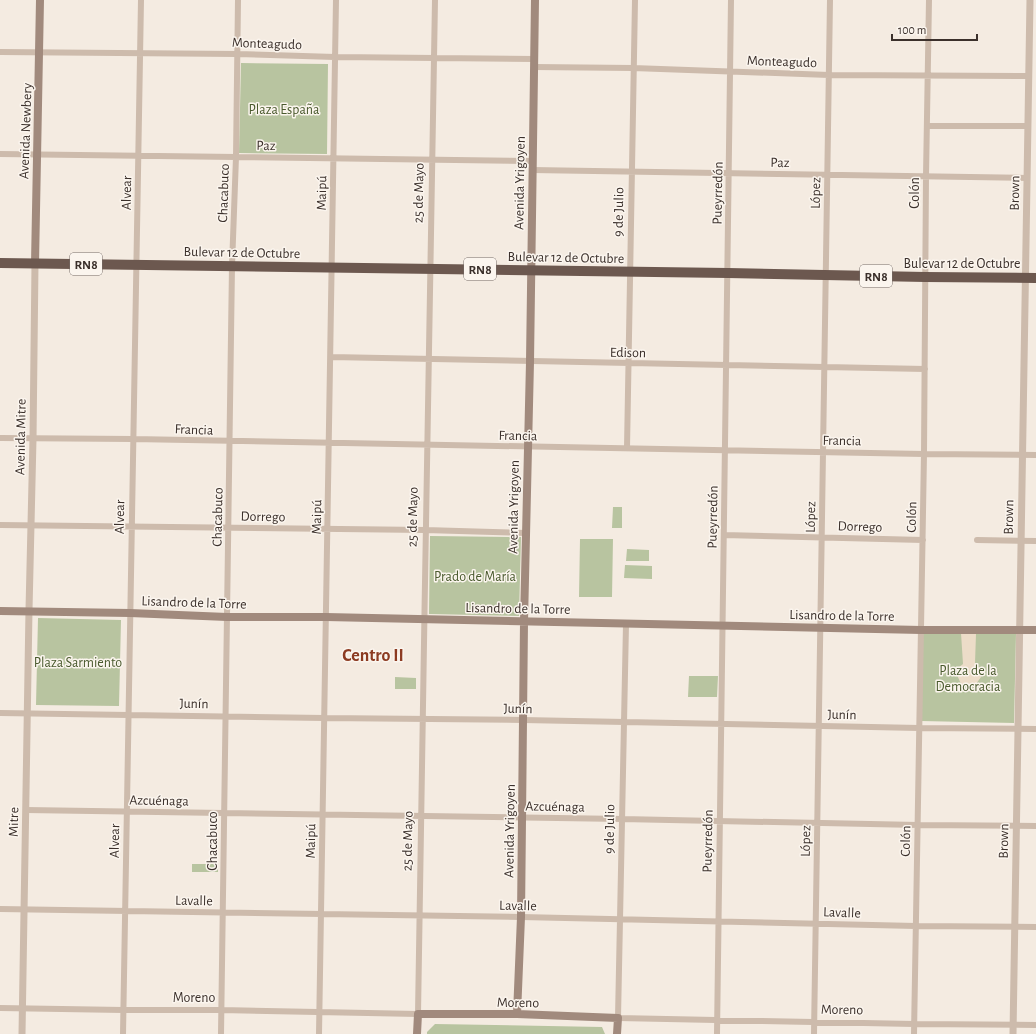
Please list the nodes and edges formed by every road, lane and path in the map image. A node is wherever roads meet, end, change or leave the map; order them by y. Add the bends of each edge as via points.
1 (40, 0) edge
2 (141, 0) edge
3 (238, 0) edge
4 (336, 0) edge
5 (435, 0) edge
6 (535, 0) edge
7 (635, 0) edge
8 (732, 0) edge
9 (830, 0) edge
10 (929, 0) edge
11 (1030, 0) edge
12 (0, 52) edge
13 (40, 52) junction
14 (141, 53) junction
15 (237, 54) junction
16 (335, 57) junction
17 (434, 58) junction
18 (534, 63) junction
19 (634, 68) junction
20 (730, 71) junction
21 (828, 75) junction
22 (928, 75) junction
23 (1028, 76) junction
24 (927, 126) junction
25 (1028, 126) junction
26 (0, 154) edge
27 (36, 154) junction
28 (138, 156) junction
29 (236, 157) junction
30 (334, 158) junction
31 (432, 160) junction
32 (532, 161) junction
33 (532, 170) junction
34 (632, 172) junction
35 (730, 174) junction
36 (828, 175) junction
37 (926, 176) junction
38 (1027, 178) junction
39 (0, 263) edge
40 (35, 264) junction
41 (137, 264) junction
42 (232, 266) junction
43 (332, 267) junction
44 (430, 269) junction
45 (531, 270) junction
46 (630, 272) junction
47 (728, 273) junction
48 (826, 275) junction
49 (926, 278) junction
50 (1025, 278) junction
51 (1036, 278) edge
52 (331, 357) junction
53 (429, 359) junction
54 (530, 362) junction
55 (628, 364) junction
56 (726, 365) junction
57 (824, 367) junction
58 (925, 369) junction
59 (0, 438) edge
60 (33, 439) junction
61 (133, 439) junction
62 (230, 442) junction
63 (329, 444) junction
64 (427, 445) junction
65 (528, 447) junction
66 (627, 448) junction
67 (725, 450) junction
68 (823, 452) junction
69 (924, 454) junction
70 (1022, 455) junction
71 (1036, 455) edge
72 (0, 525) edge
73 (32, 525) junction
74 (131, 526) junction
75 (228, 527) junction
76 (328, 529) junction
77 (424, 530) junction
78 (526, 533) junction
79 (724, 535) junction
80 (822, 537) junction
81 (923, 540) junction
82 (977, 540) dead end
83 (1021, 541) junction
84 (1036, 541) edge
85 (29, 610) junction
86 (0, 611) edge
87 (130, 613) junction
88 (227, 617) junction
89 (326, 617) junction
90 (424, 620) junction
91 (524, 622) junction
92 (626, 624) junction
93 (722, 626) junction
94 (820, 627) junction
95 (921, 630) junction
96 (1019, 630) junction
97 (1036, 630) edge
98 (0, 712) edge
99 (28, 713) junction
100 (128, 714) junction
101 (226, 716) junction
102 (324, 718) junction
103 (422, 719) junction
104 (523, 720) junction
105 (624, 723) junction
106 (721, 724) junction
107 (819, 726) junction
108 (919, 728) junction
109 (1018, 728) junction
110 (1036, 729) edge
111 (26, 810) junction
112 (126, 811) junction
113 (224, 813) junction
114 (323, 814) junction
115 (420, 816) junction
116 (522, 818) junction
117 (622, 819) junction
118 (720, 821) junction
119 (817, 822) junction
120 (918, 825) junction
121 (1016, 826) junction
122 (1036, 826) edge
123 (0, 909) edge
124 (25, 910) junction
125 (125, 910) junction
126 (224, 913) junction
127 (321, 915) junction
128 (419, 915) junction
129 (521, 917) junction
130 (620, 920) junction
131 (718, 922) junction
132 (816, 923) junction
133 (916, 926) junction
134 (1014, 926) junction
135 (1036, 927) edge
136 (0, 1008) edge
137 (22, 1008) junction
138 (123, 1010) junction
139 (221, 1010) junction
140 (319, 1012) junction
141 (418, 1014) junction
142 (518, 1014) junction
143 (618, 1018) junction
144 (717, 1020) junction
145 (814, 1022) junction
146 (914, 1024) junction
147 (1013, 1024) junction
148 (1036, 1025) edge
149 (22, 1034) edge
150 (123, 1034) edge
151 (221, 1034) edge
152 (319, 1034) edge
153 (417, 1034) edge
154 (617, 1034) edge
155 (717, 1034) edge
156 (814, 1034) edge
157 (914, 1034) edge
158 (1013, 1034) edge

1 - 13 main road, Avenida Newbery
2 - 14 street, Alvear
3 - 15 street, Chacabuco
4 - 16 street, Maipú
5 - 17 street, 25 de Mayo
6 - 18 main road, Avenida Yrigoyen
7 - 19 street, 9 de Julio
8 - 20 street, Pueyrredón
9 - 21 street, López
10 - 22 street, Colón
11 - 23 street, Brown
12 - 13 street, Monteagudo
13 - 14 street, Monteagudo
13 - 27 main road, Avenida Newbery
14 - 15 street, Monteagudo
14 - 28 street, Alvear
15 - 16 street, Monteagudo
15 - 29 street, Chacabuco
16 - 17 street, Monteagudo
16 - 30 street, Maipú
17 - 18 street, Monteagudo
17 - 31 street, 25 de Mayo
18 - 19 street, Monteagudo
18 - 32 main road, Avenida Yrigoyen
19 - 20 street, Monteagudo
19 - 34 street, 9 de Julio
20 - 21 street, Monteagudo
20 - 35 street, Pueyrredón
21 - 22 street, Monteagudo
21 - 36 street, López
22 - 23 street, Monteagudo
22 - 24 street, Colón
23 - 25 street, Brown
24 - 25 street
24 - 37 street, Colón
25 - 38 street, Brown
26 - 27 street, Paz
27 - 28 street, Paz
27 - 40 main road, Avenida Newbery
28 - 29 street, Paz
28 - 41 street, Alvear
29 - 30 street, Paz
29 - 42 street, Chacabuco
30 - 31 street, Paz
30 - 43 street, Maipú
31 - 32 street, Paz
31 - 44 street, 25 de Mayo
32 - 33 main road, Avenida Yrigoyen
33 - 34 street, Paz
33 - 45 main road, Avenida Yrigoyen
34 - 35 street, Paz
34 - 46 street, 9 de Julio
35 - 36 street, Paz
35 - 47 street, Pueyrredón
36 - 37 street, Paz
36 - 48 street, López
37 - 38 street, Paz
37 - 49 street, Colón
38 - 50 street, Brown
39 - 40 highway, Bulevar 12 de Octubre / RN8
40 - 41 highway, Bulevar 12 de Octubre / RN8
40 - 60 street, Avenida Mitre
41 - 42 highway, Bulevar 12 de Octubre / RN8
41 - 61 street, Alvear
42 - 43 highway, Bulevar 12 de Octubre / RN8
42 - 62 street, Chacabuco
43 - 44 highway, Bulevar 12 de Octubre / RN8
43 - 52 street, Maipú
44 - 45 highway, Bulevar 12 de Octubre / RN8
44 - 53 street, 25 de Mayo
45 - 46 highway, Bulevar 12 de Octubre / RN8
45 - 54 main road, Avenida Yrigoyen
46 - 47 highway, Bulevar 12 de Octubre / RN8
46 - 55 street, 9 de Julio
47 - 48 highway, Bulevar 12 de Octubre / RN8
47 - 56 street, Pueyrredón
48 - 49 highway, Bulevar 12 de Octubre / RN8
48 - 57 street, López
49 - 50 highway, Bulevar 12 de Octubre / RN8
49 - 58 street, Colón
50 - 51 highway, Bulevar 12 de Octubre / RN8
50 - 70 street, Brown
52 - 53 street, Edison
52 - 63 street, Maipú
53 - 54 street, Edison
53 - 64 street, 25 de Mayo
54 - 55 street, Edison
54 - 65 main road, Avenida Yrigoyen
55 - 56 street, Edison
55 - 66 street, 9 de Julio
56 - 57 street, Edison
56 - 67 street, Pueyrredón
57 - 58 street, Edison
57 - 68 street, López
58 - 69 street, Colón
59 - 60 street, Francia
60 - 61 street, Francia
60 - 73 street, Avenida Mitre
61 - 62 street, Francia
61 - 74 street, Alvear
62 - 63 street, Francia
62 - 75 street, Chacabuco
63 - 64 street, Francia
63 - 76 street, Maipú
64 - 65 street, Francia
64 - 77 street, 25 de Mayo
65 - 66 street, Francia
65 - 78 main road, Avenida Yrigoyen
66 - 67 street, Francia
67 - 68 street, Francia
67 - 79 street, Pueyrredón
68 - 69 street, Francia
68 - 80 street, López
69 - 70 street, Francia
69 - 81 street, Colón
70 - 71 street, Francia
70 - 83 street, Brown
72 - 73 street, Dorrego
73 - 74 street, Dorrego
73 - 85 street, Avenida Mitre
74 - 75 street, Dorrego
74 - 87 street, Alvear
75 - 76 street, Dorrego
75 - 88 street, Chacabuco
76 - 77 street, Dorrego
76 - 89 street, Maipú
77 - 78 street, Dorrego
77 - 90 street, 25 de Mayo
78 - 91 main road, Avenida Yrigoyen
79 - 80 street, Dorrego
79 - 93 street, Pueyrredón
80 - 81 street, Dorrego
80 - 94 street, López
81 - 95 street, Colón
82 - 83 street
83 - 84 street
83 - 96 street, Brown
85 - 86 main road, Lisandro de la Torre
85 - 87 main road, Lisandro de la Torre
85 - 99 street, Mitre
87 - 88 main road, Lisandro de la Torre
87 - 100 street, Alvear
88 - 89 main road, Lisandro de la Torre
88 - 101 street, Chacabuco
89 - 90 main road, Lisandro de la Torre
89 - 102 street, Maipú
90 - 91 main road, Lisandro de la Torre
90 - 103 street, 25 de Mayo
91 - 92 main road, Lisandro de la Torre
91 - 104 main road, Avenida Yrigoyen
92 - 93 main road, Lisandro de la Torre
92 - 105 street, 9 de Julio
93 - 94 main road, Lisandro de la Torre
93 - 106 street, Pueyrredón
94 - 95 main road, Lisandro de la Torre
94 - 107 street, López
95 - 96 main road, Lisandro de la Torre
95 - 108 street, Colón
96 - 97 main road, Lisandro de la Torre
96 - 109 street, Brown
98 - 99 street, Junín
99 - 100 street, Junín
99 - 111 street, Mitre
100 - 101 street, Junín
100 - 112 street, Alvear
101 - 102 street, Junín
101 - 113 street, Chacabuco
102 - 103 street, Junín
102 - 114 street, Maipú
103 - 104 street, Junín
103 - 115 street, 25 de Mayo
104 - 105 street, Junín
104 - 116 main road, Avenida Yrigoyen
105 - 106 street, Junín
105 - 117 street, 9 de Julio
106 - 107 street, Junín
106 - 118 street, Pueyrredón
107 - 108 street, Junín
107 - 119 street, López
108 - 109 street, Junín
108 - 120 street, Colón
109 - 110 street, Junín
109 - 121 street, Brown
111 - 112 street, Azcuénaga
111 - 124 street, Mitre
112 - 113 street, Azcuénaga
112 - 125 street, Alvear
113 - 114 street, Azcuénaga
113 - 126 street, Chacabuco
114 - 115 street, Azcuénaga
114 - 127 street, Maipú
115 - 116 street, Azcuénaga
115 - 128 street, 25 de Mayo
116 - 117 street, Azcuénaga
116 - 129 main road, Avenida Yrigoyen
117 - 118 street, Azcuénaga
117 - 130 street, 9 de Julio
118 - 119 street, Azcuénaga
118 - 131 street, Pueyrredón
119 - 120 street, Azcuénaga
119 - 132 street, López
120 - 121 street, Azcuénaga
120 - 133 street, Colón
121 - 122 street, Azcuénaga
121 - 134 street, Brown
123 - 124 street, Lavalle
124 - 125 street, Lavalle
124 - 137 street, Mitre
125 - 126 street, Lavalle
125 - 138 street, Alvear
126 - 127 street, Lavalle
126 - 139 street, Chacabuco
127 - 128 street, Lavalle
127 - 140 street, Maipú
128 - 129 street, Lavalle
128 - 141 street, 25 de Mayo
129 - 130 street, Lavalle
129 - 142 main road, Avenida Yrigoyen
130 - 131 street, Lavalle
130 - 143 street, 9 de Julio
131 - 132 street, Lavalle
131 - 144 street, Pueyrredón
132 - 133 street, Lavalle
132 - 145 street, López
133 - 134 street, Lavalle
133 - 146 street, Colón
134 - 135 street, Lavalle
134 - 147 street, Brown
136 - 137 street, Moreno
137 - 138 street, Moreno
137 - 149 street, Mitre
138 - 139 street, Moreno
138 - 150 street, Alvear
139 - 140 street, Moreno
139 - 151 street, Chacabuco
140 - 141 street, Moreno
140 - 152 street, Maipú
141 - 142 main road, Moreno
141 - 153 main road, 25 de Mayo
142 - 143 main road, Moreno
143 - 144 street, Moreno
143 - 154 main road, 9 de Julio
144 - 145 street, Moreno
144 - 155 street, Pueyrredón
145 - 146 street, Moreno
145 - 156 street, López
146 - 147 street, Moreno
146 - 157 street, Colón
147 - 148 street, Moreno
147 - 158 street, Brown

